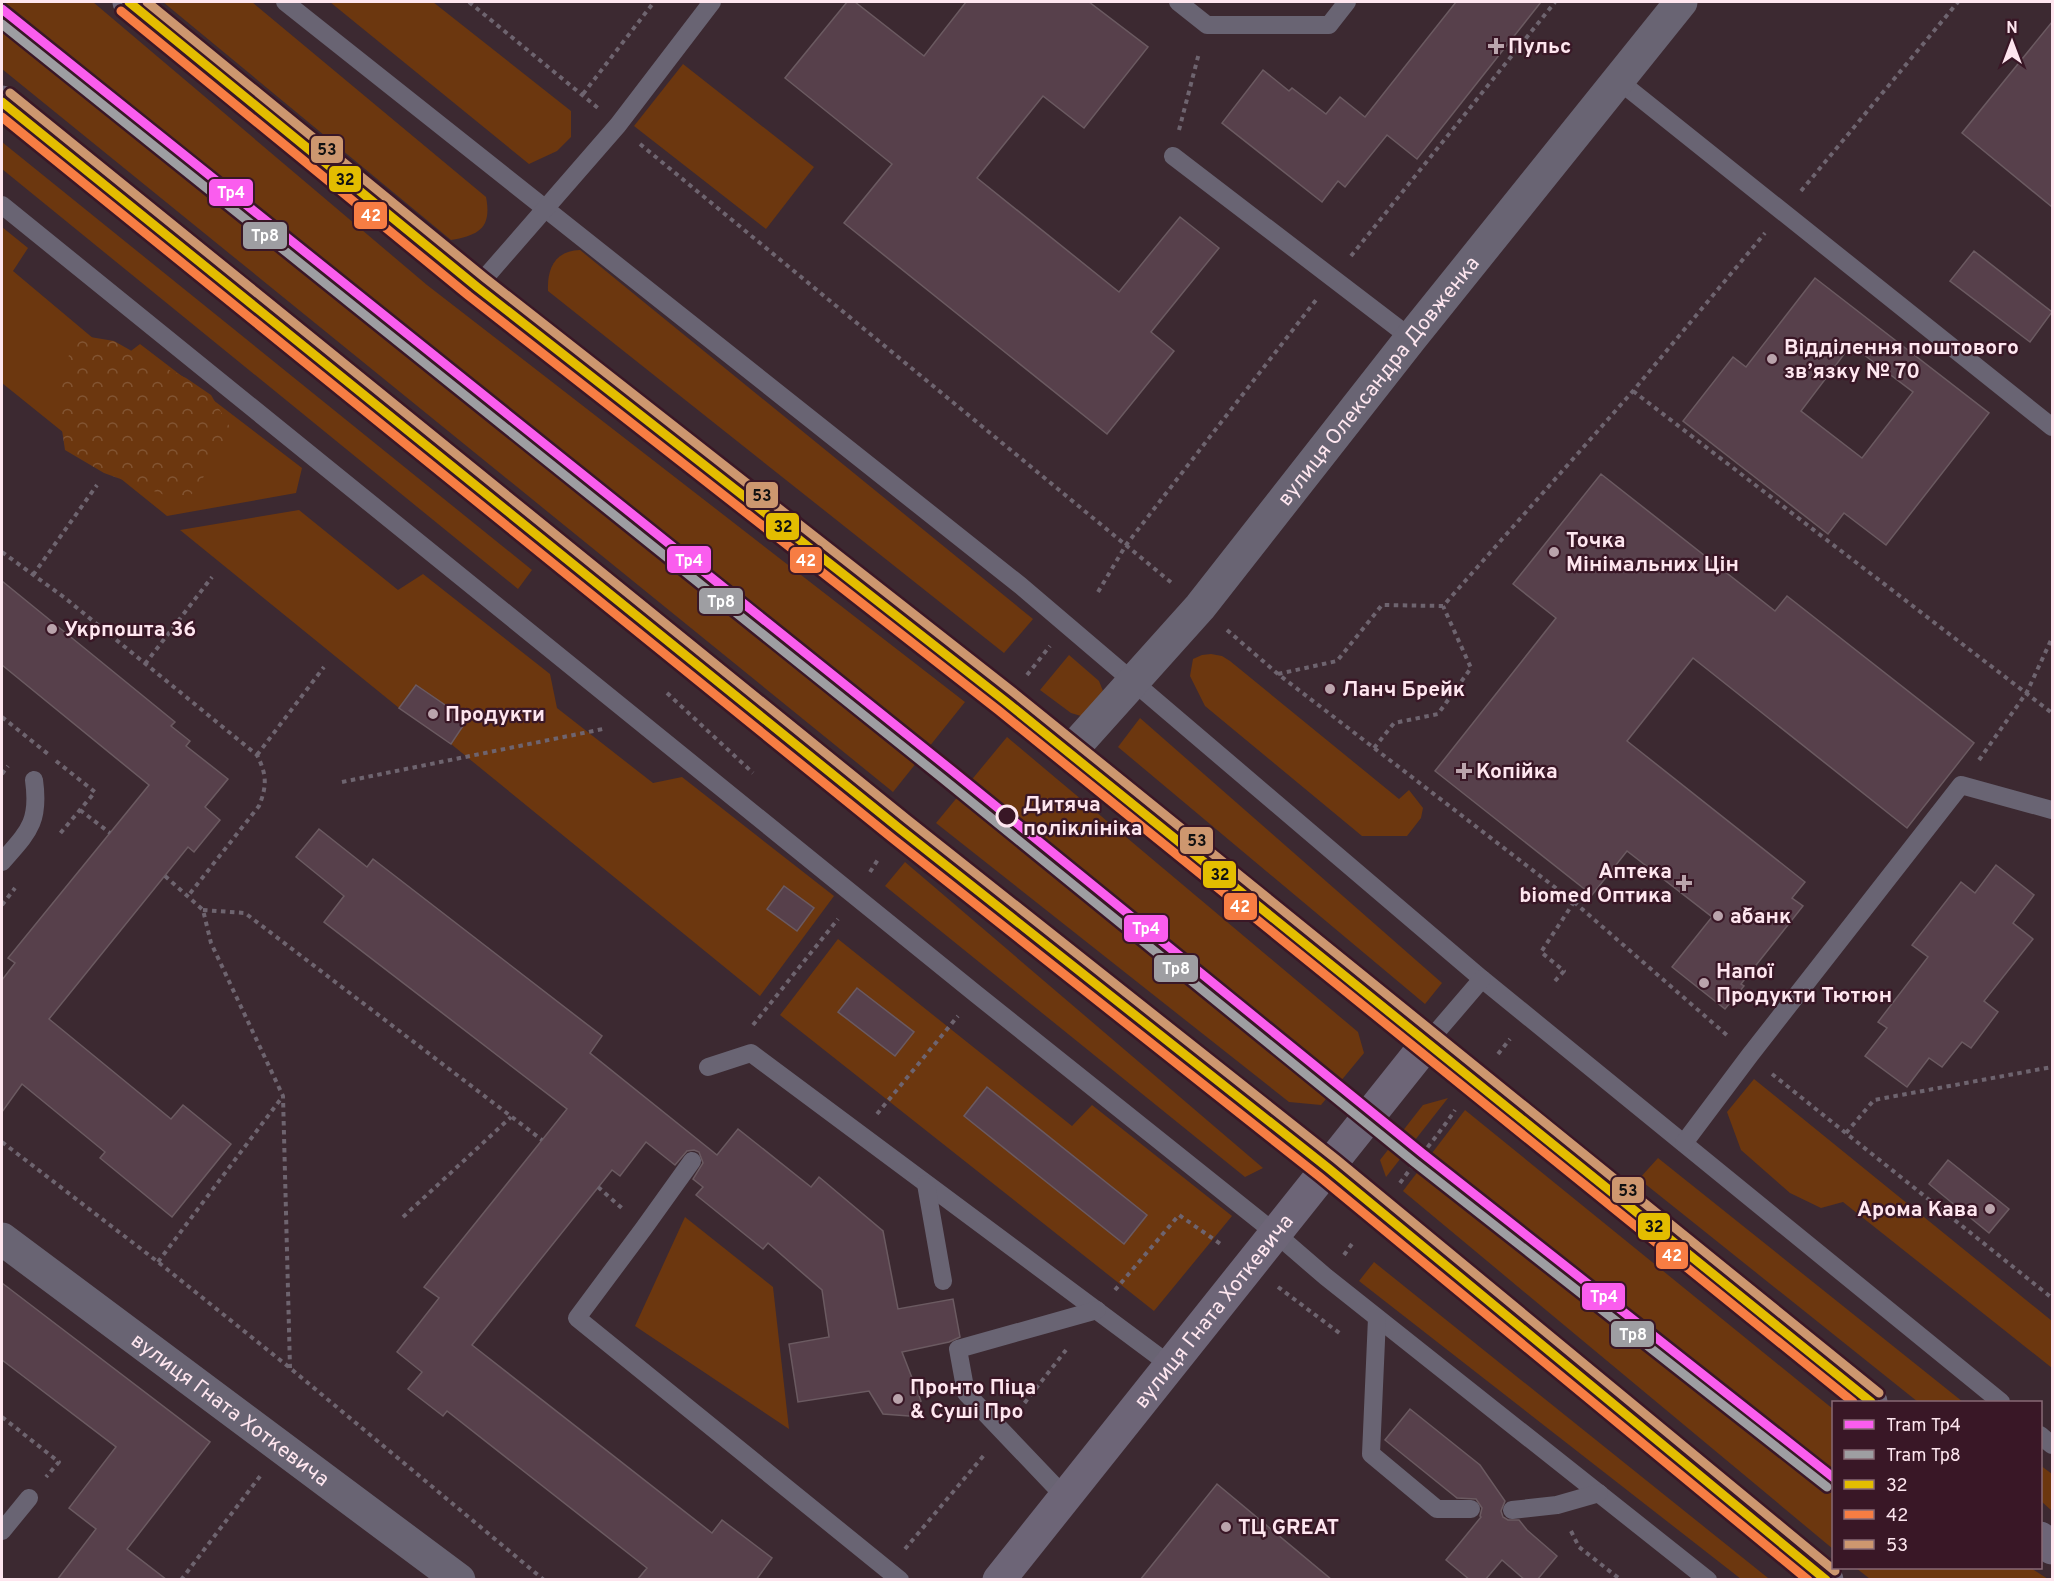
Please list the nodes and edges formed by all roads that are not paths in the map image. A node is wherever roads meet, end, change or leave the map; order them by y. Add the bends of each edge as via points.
1 (129, 2) edge
2 (285, 2) edge
3 (712, 2) edge
4 (1178, 2) edge
5 (1347, 2) edge
6 (1681, 2) edge
7 (1619, 81) junction
8 (2, 102) edge
9 (1173, 156) road end
10 (2, 205) edge
11 (544, 209) junction
12 (477, 287) junction
13 (1411, 338) junction
14 (2052, 427) edge
15 (1132, 682) junction
16 (1069, 753) junction
17 (34, 780) dead end
18 (2052, 810) edge
19 (2, 862) edge
20 (1482, 979) junction
21 (1428, 1042) junction
22 (708, 1067) dead end
23 (1684, 1143) junction
24 (692, 1161) dead end
25 (1328, 1167) junction
26 (926, 1184) junction
27 (1275, 1233) junction
28 (2, 1239) edge
29 (943, 1281) dead end
30 (1097, 1310) junction
31 (1377, 1318) junction
32 (1170, 1365) junction
33 (1870, 1401) edge
34 (2000, 1401) edge
35 (1599, 1493) junction
36 (28, 1498) road end
37 (1066, 1498) junction
38 (1471, 1509) dead end
39 (1512, 1510) dead end
40 (2, 1531) edge
41 (459, 1580) edge
42 (900, 1580) edge
43 (999, 1580) edge
44 (1708, 1580) edge
45 (1827, 1580) edge

1 - 12 main road
2 - 11 lane
3 - 11 lane via 618,125
4 - 5 lane via 1207,25 1329,25
6 - 7 street, вулиця Олександра Довженка
7 - 13 street, вулиця Олександра Довженка
7 - 14 lane
8 - 25 main road via 910,836
9 - 13 lane
10 - 27 lane
11 - 12 lane
11 - 15 lane via 1021,586
12 - 16 main road
13 - 15 street, вулиця Олександра Довженка via 1200,607
15 - 16 street, вулиця Олександра Довженка
15 - 20 lane
16 - 21 main road
17 - 19 lane via 35,816 27,833
18 - 23 lane via 1961,785
20 - 21 lane
20 - 23 lane
21 - 25 main road, вулиця Гната Хоткевича
21 - 33 main road
22 - 26 lane via 751,1053
23 - 34 lane
24 - 42 lane via 577,1318
25 - 27 main road, вулиця Гната Хоткевича
25 - 45 main road
26 - 29 lane
26 - 30 lane
27 - 31 lane
27 - 32 main road, вулиця Гната Хоткевича
28 - 41 street, вулиця Гната Хоткевича
30 - 32 lane
30 - 37 lane via 958,1349 966,1393
31 - 35 lane
31 - 38 lane via 1371,1454 1437,1509
32 - 37 main road, вулиця Гната Хоткевича
35 - 39 lane via 1557,1505
35 - 44 lane
36 - 40 lane
37 - 43 main road, вулиця Гната Хоткевича

